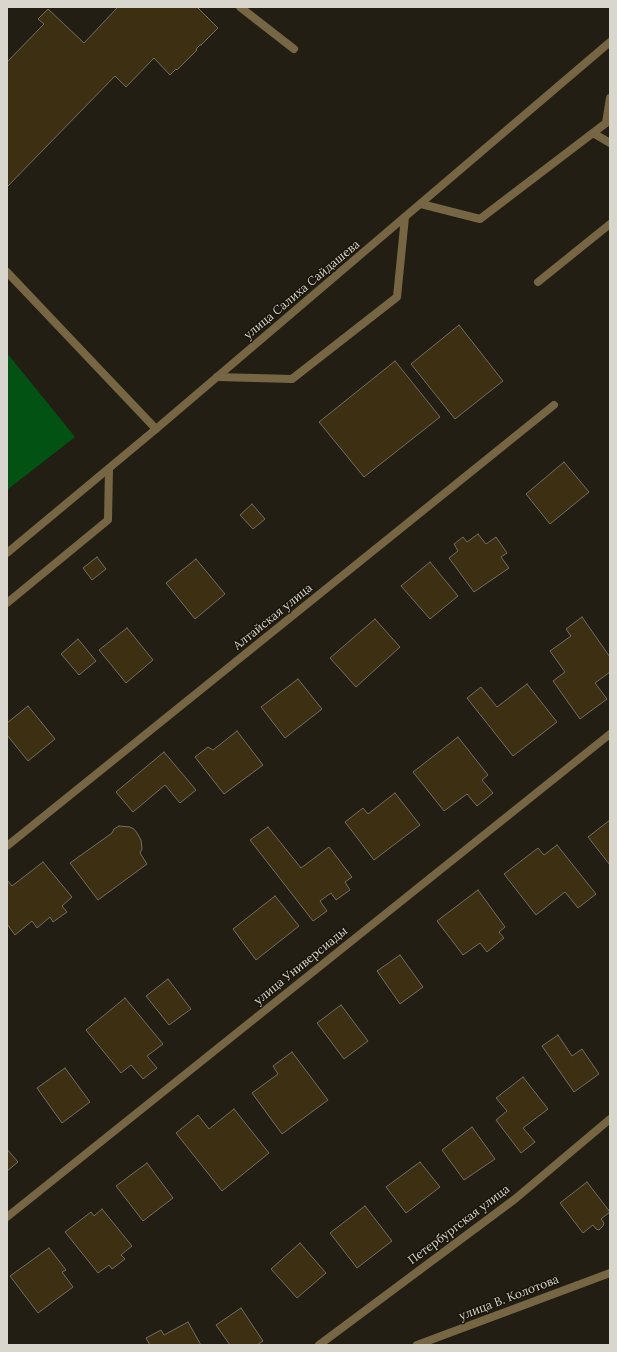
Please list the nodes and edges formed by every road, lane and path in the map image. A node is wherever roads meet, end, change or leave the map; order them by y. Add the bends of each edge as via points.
1 (240, 7) edge
2 (610, 42) edge
3 (294, 49) dead end
4 (610, 98) edge
5 (593, 133) junction
6 (610, 143) edge
7 (421, 204) junction
8 (405, 217) junction
9 (610, 224) edge
10 (7, 272) edge
11 (538, 282) dead end
12 (217, 377) junction
13 (554, 406) dead end
14 (156, 429) junction
15 (109, 469) junction
16 (7, 553) edge
17 (7, 603) edge
18 (610, 734) edge
19 (7, 846) edge
20 (610, 1120) edge
21 (7, 1217) edge
22 (610, 1272) edge
23 (320, 1345) edge
24 (417, 1345) edge

1 - 3 street
2 - 7 street, улица Салиха Сайдашева
4 - 5 street via 606,123
5 - 6 street
5 - 7 street via 480,218
7 - 8 street, улица Салиха Сайдашева
8 - 12 street, улица Салиха Сайдашева
8 - 12 street via 397,297 292,379
9 - 11 street
10 - 14 street
12 - 14 street, улица Салиха Сайдашева
13 - 19 street, Алтайская улица
14 - 15 street, улица Салиха Сайдашева
15 - 16 street, улица Салиха Сайдашева
15 - 17 street via 108,520
18 - 21 street, улица Универсиады
20 - 23 street, Петербургская улица via 515,1199
22 - 24 street, улица В. Колотова

